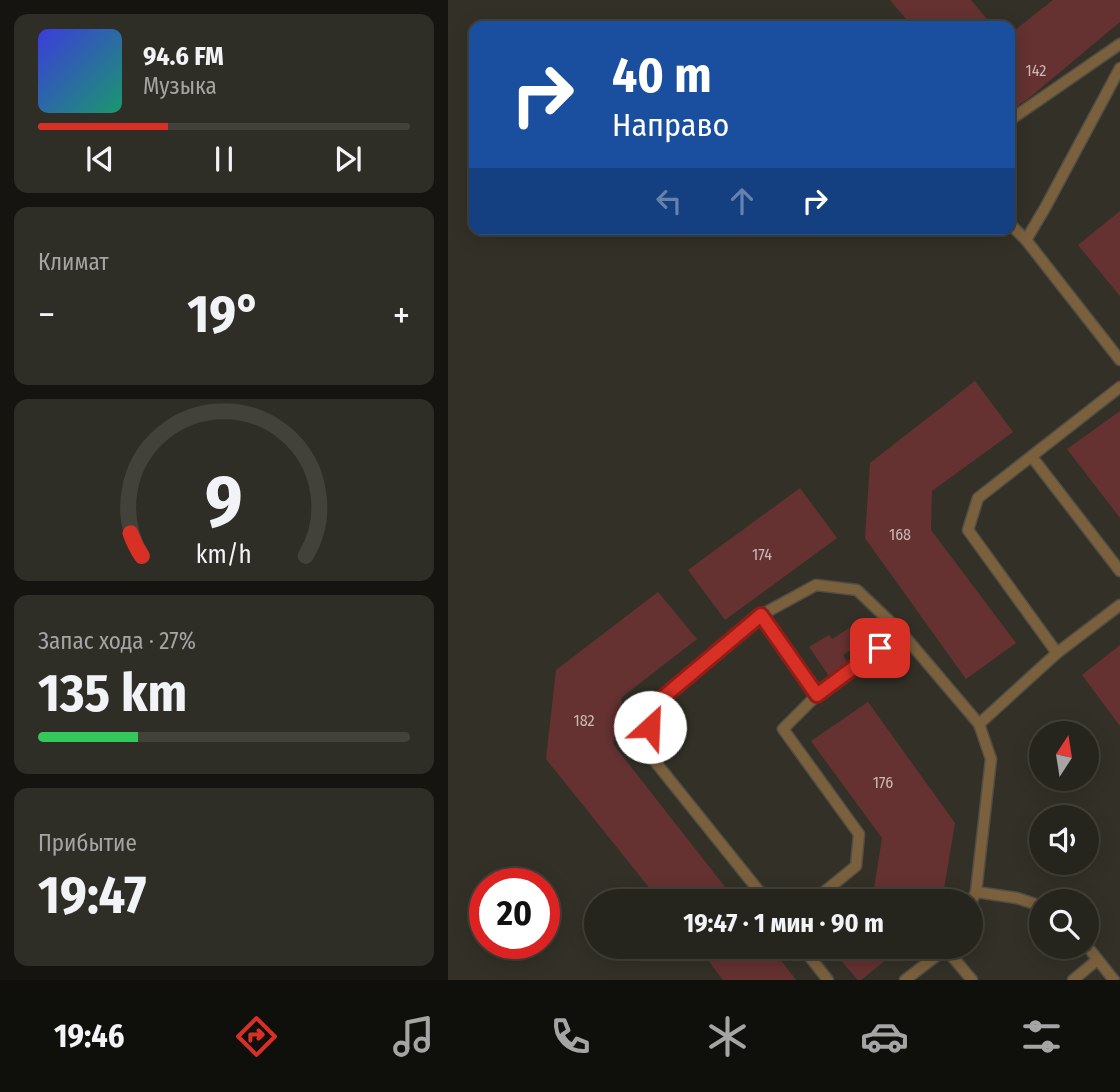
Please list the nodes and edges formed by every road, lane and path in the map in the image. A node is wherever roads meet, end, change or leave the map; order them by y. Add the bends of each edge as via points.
1 (1120, 44) edge
2 (1120, 68) edge
3 (1015, 117) edge
4 (1015, 228) edge
5 (1026, 240) junction
6 (1120, 360) edge
7 (1120, 387) edge
8 (1032, 457) junction
9 (1120, 571) edge
10 (1120, 605) edge
11 (761, 615) junction
12 (901, 632) junction
13 (1057, 653) junction
14 (817, 695) junction
15 (979, 724) junction
16 (757, 889) edge
17 (828, 889) edge
18 (975, 889) edge
19 (983, 897) edge
20 (1029, 902) edge
21 (811, 959) edge
22 (933, 959) edge
23 (956, 959) edge
24 (1097, 960) joint
25 (828, 980) edge
26 (905, 980) edge
27 (972, 980) edge
28 (1073, 980) edge
29 (1114, 980) edge

1 - 3 lane
2 - 5 lane
4 - 5 lane
5 - 6 lane
7 - 8 lane
8 - 9 lane
8 - 13 lane via 978,498 968,530
10 - 13 lane
11 - 12 lane via 816,585 857,590
11 - 14 lane
11 - 16 lane via 654,705 646,749
12 - 14 lane
12 - 15 lane
13 - 15 lane
14 - 17 lane via 783,729 859,834 856,866
15 - 18 lane via 991,759
19 - 20 lane
21 - 25 lane
22 - 26 lane
23 - 27 lane
24 - 28 lane
24 - 29 lane

